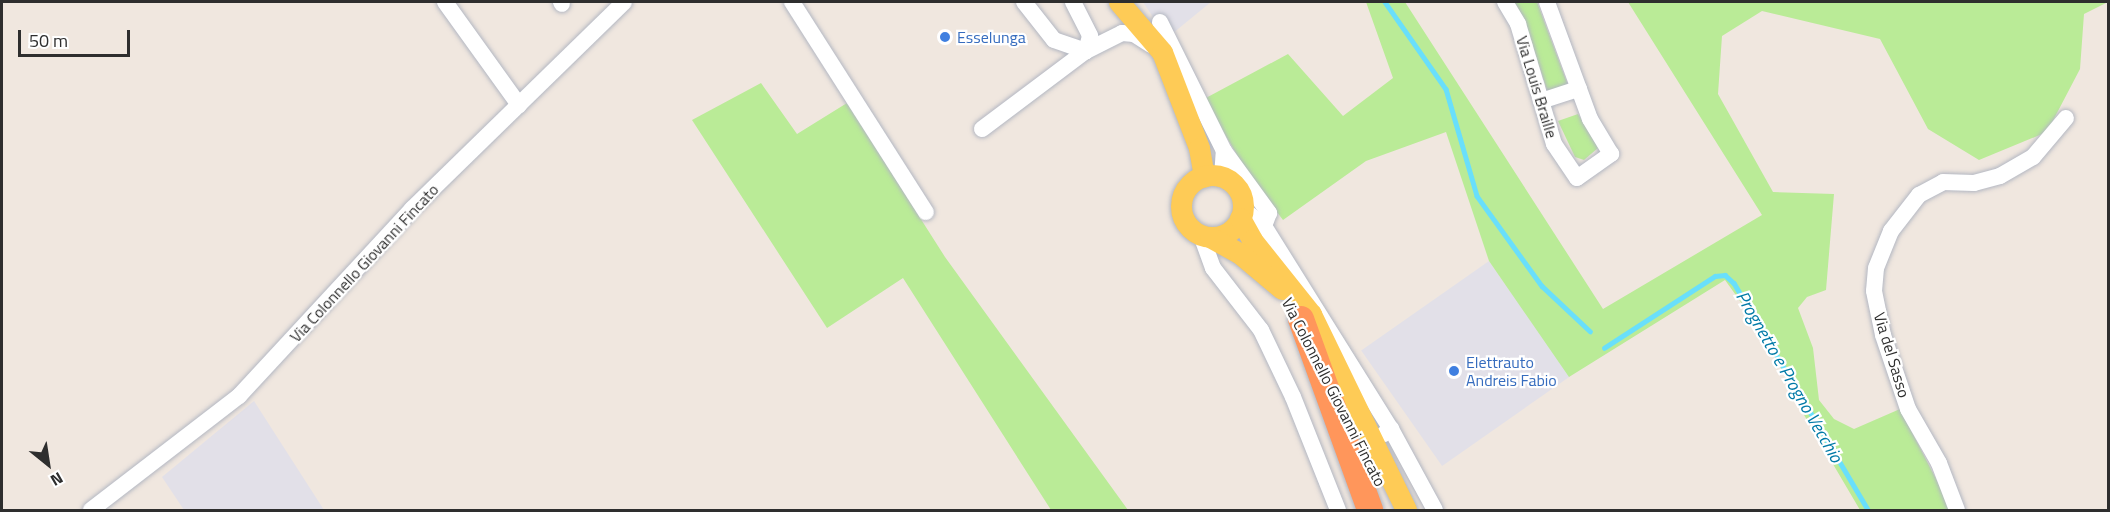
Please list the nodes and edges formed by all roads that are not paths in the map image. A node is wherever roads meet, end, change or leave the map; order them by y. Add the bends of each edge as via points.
1 (445, 2) edge
2 (624, 2) edge
3 (792, 2) edge
4 (1024, 2) edge
5 (1072, 2) edge
6 (1119, 2) edge
7 (1505, 2) edge
8 (1547, 2) edge
9 (1160, 22) dead end
10 (1086, 51) junction
11 (1161, 52) junction
12 (1579, 89) junction
13 (1541, 101) junction
14 (519, 105) junction
15 (2066, 118) dead end
16 (982, 129) dead end
17 (1224, 151) junction
18 (1213, 177) junction
19 (926, 212) dead end
20 (1242, 214) junction
21 (1264, 226) junction
22 (1206, 236) junction
23 (1301, 319) junction
24 (1391, 429) junction
25 (1374, 442) junction
26 (91, 510) edge
27 (1338, 510) edge
28 (1370, 510) edge
29 (1394, 510) edge
30 (1406, 510) edge
31 (1435, 510) edge
32 (1957, 510) edge

1 - 14 street
2 - 14 street, Via Colonnello Giovanni Fincato
3 - 19 street
4 - 10 street via 1053,40
5 - 10 street via 1090,36
6 - 11 main road, Via Colonnello Giovanni Fincato
7 - 13 street, Via Louis Braille via 1518,24
8 - 12 street, Via Louis Braille
9 - 17 street
10 - 11 street via 1122,33 1134,34
10 - 16 street
11 - 18 main road, Via Colonnello Giovanni Fincato
12 - 13 street
12 - 13 street, Via Louis Braille via 1590,119 1611,154 1577,178 1554,144
14 - 26 street, Via Colonnello Giovanni Fincato via 412,209 239,396
15 - 32 street, Via del Sasso via 2033,157 2000,176 1974,183 1943,182 1919,195 1891,231 1876,268 1874,291 1883,334 1908,409 1939,464
17 - 18 street
17 - 21 street via 1269,213
18 - 20 main road, Via Colonnello Giovanni Fincato via 1238,190
18 - 22 main road, Via Colonnello Giovanni Fincato via 1189,186 1182,203 1185,221
20 - 21 street
20 - 22 main road via 1229,232
20 - 25 main road, Via Colonnello Giovanni Fincato via 1252,240 1311,314
21 - 24 street
22 - 23 main road, Via Colonnello Giovanni Fincato via 1239,253 1282,289
22 - 27 street via 1213,268 1261,330 1293,397
23 - 28 highway
23 - 29 main road, Via Colonnello Giovanni Fincato
24 - 25 street
24 - 31 street
25 - 30 main road, Via Colonnello Giovanni Fincato

